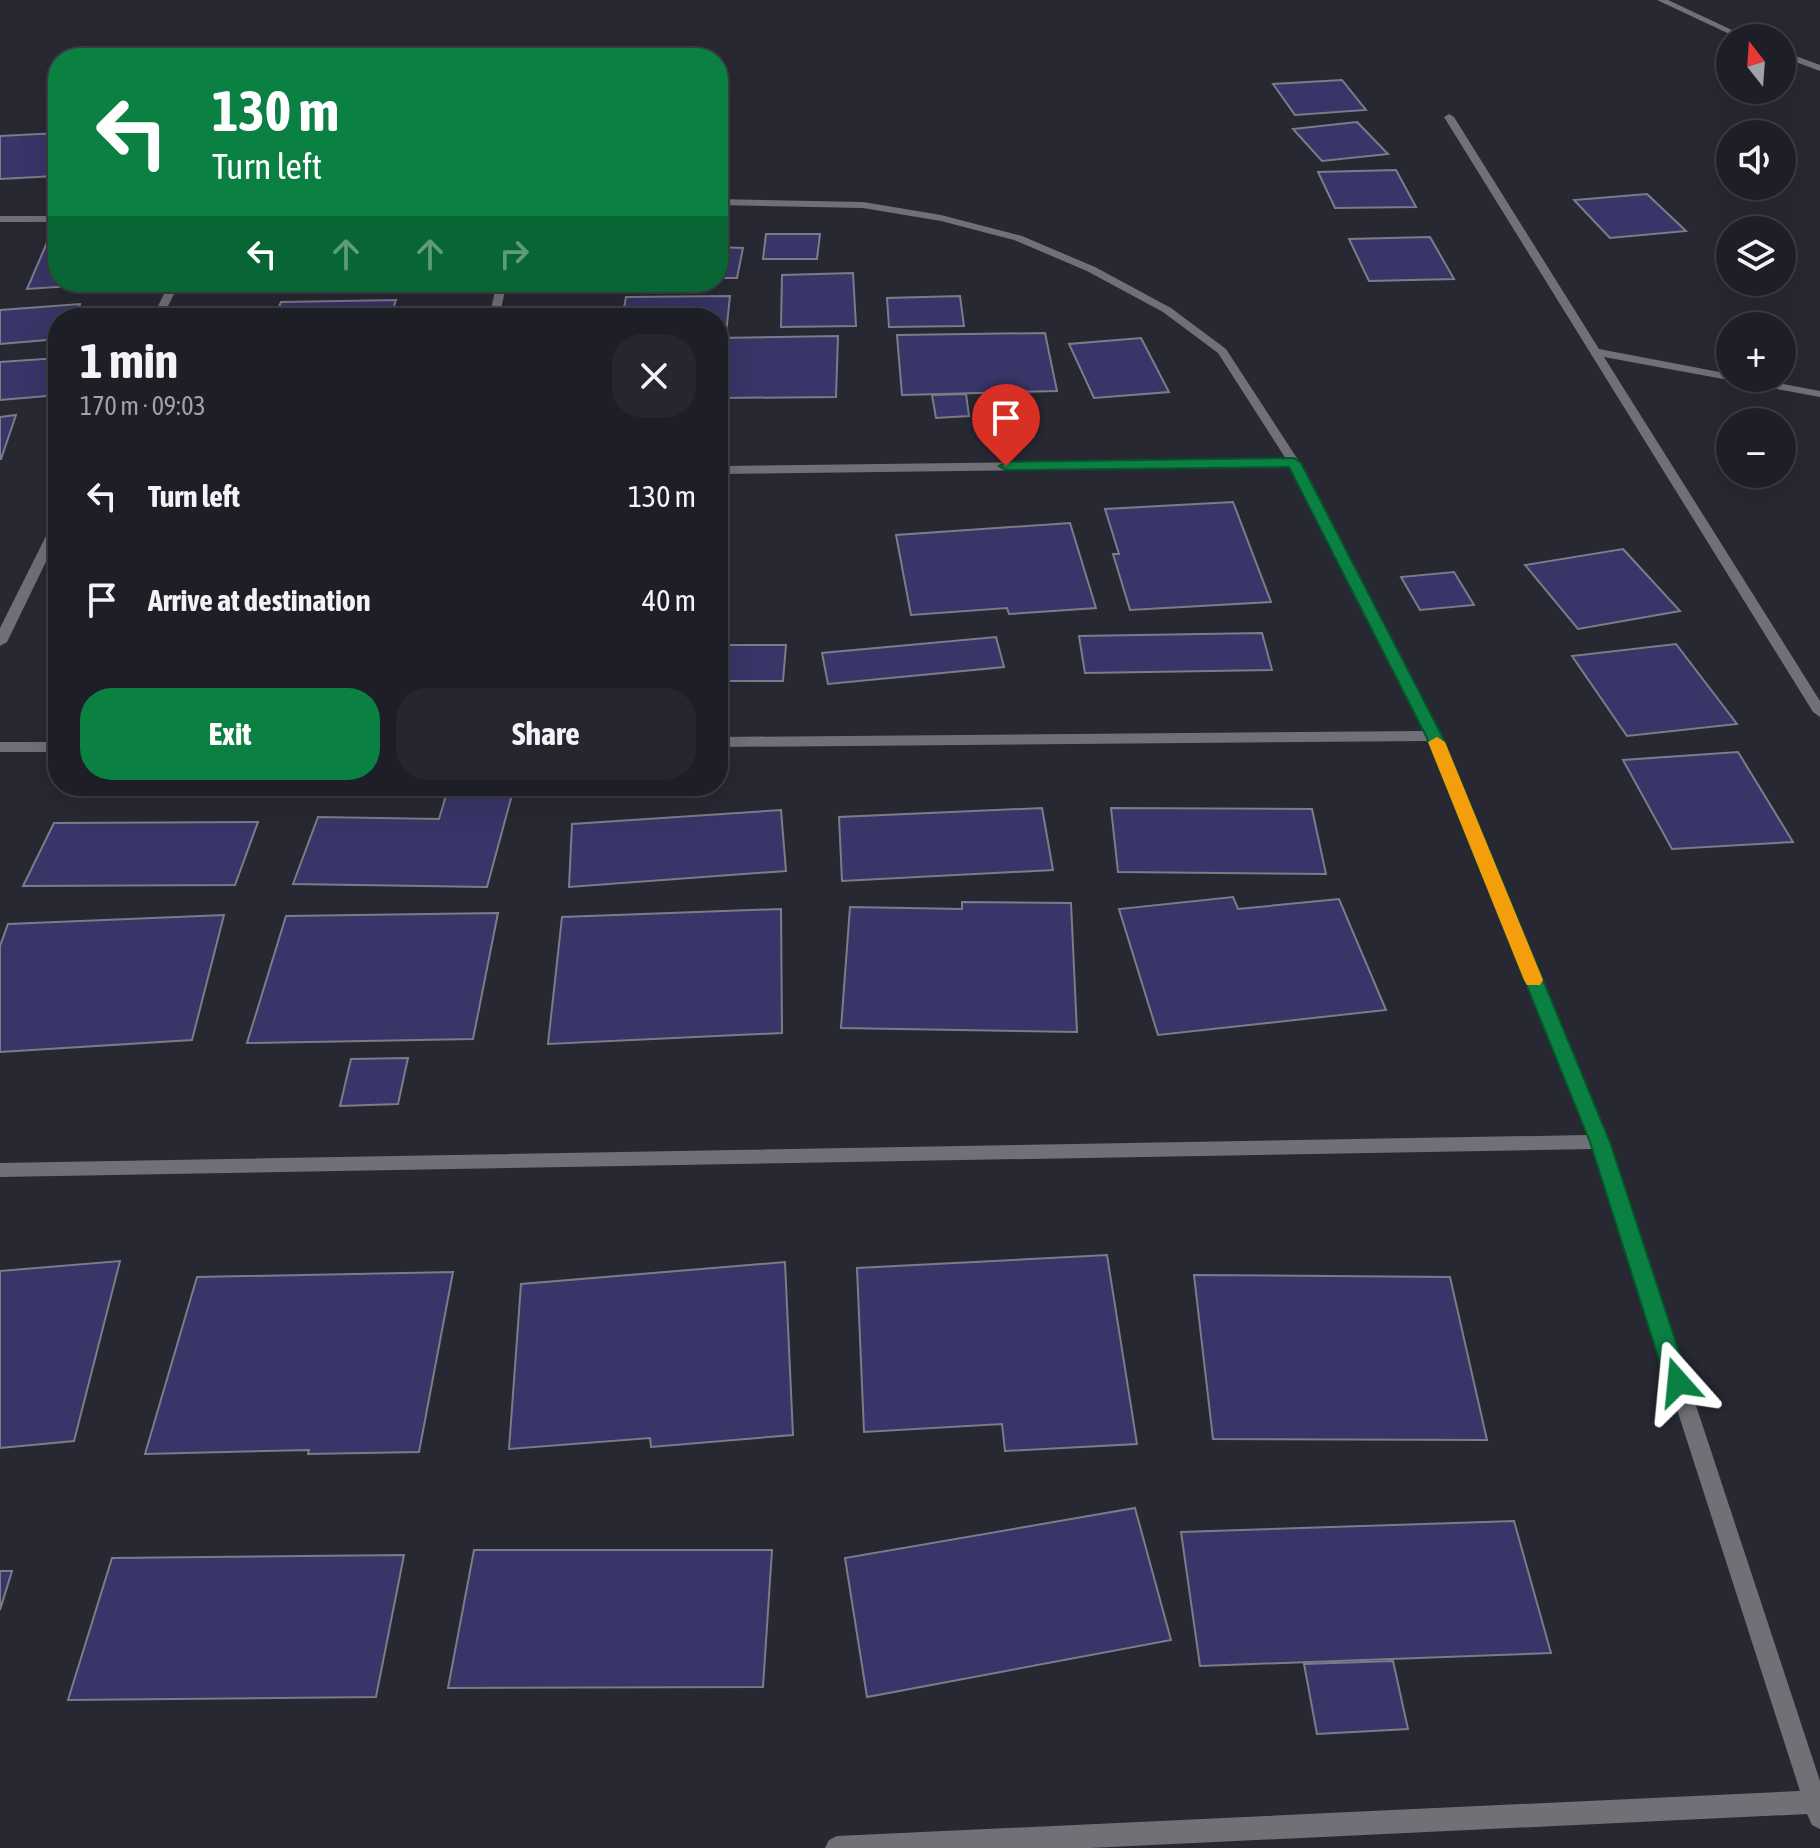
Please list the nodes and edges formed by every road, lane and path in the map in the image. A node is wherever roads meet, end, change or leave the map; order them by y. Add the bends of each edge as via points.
1 (1661, 0) edge
2 (1716, 25) edge
3 (1796, 59) edge
4 (1820, 68) edge
5 (1449, 117) dead end
6 (728, 202) edge
7 (0, 219) edge
8 (48, 219) edge
9 (1596, 352) junction
10 (1716, 375) edge
11 (1796, 390) edge
12 (1820, 394) edge
13 (1294, 463) junction
14 (728, 470) edge
15 (48, 544) edge
16 (0, 642) edge
17 (1820, 712) edge
18 (1434, 736) junction
19 (728, 742) edge
20 (0, 747) edge
21 (48, 747) edge
22 (1600, 1142) junction
23 (0, 1170) edge
24 (1817, 1810) edge
25 (837, 1848) edge

1 - 2 street
3 - 4 street
5 - 9 street
6 - 13 street via 863,205 941,218 1018,238 1091,269 1167,310 1222,351
7 - 8 street
9 - 10 street
9 - 17 street
11 - 12 street
13 - 14 street
13 - 18 street
15 - 16 street
18 - 19 street
18 - 22 street
20 - 21 street
22 - 23 street
22 - 24 street
24 - 25 street

